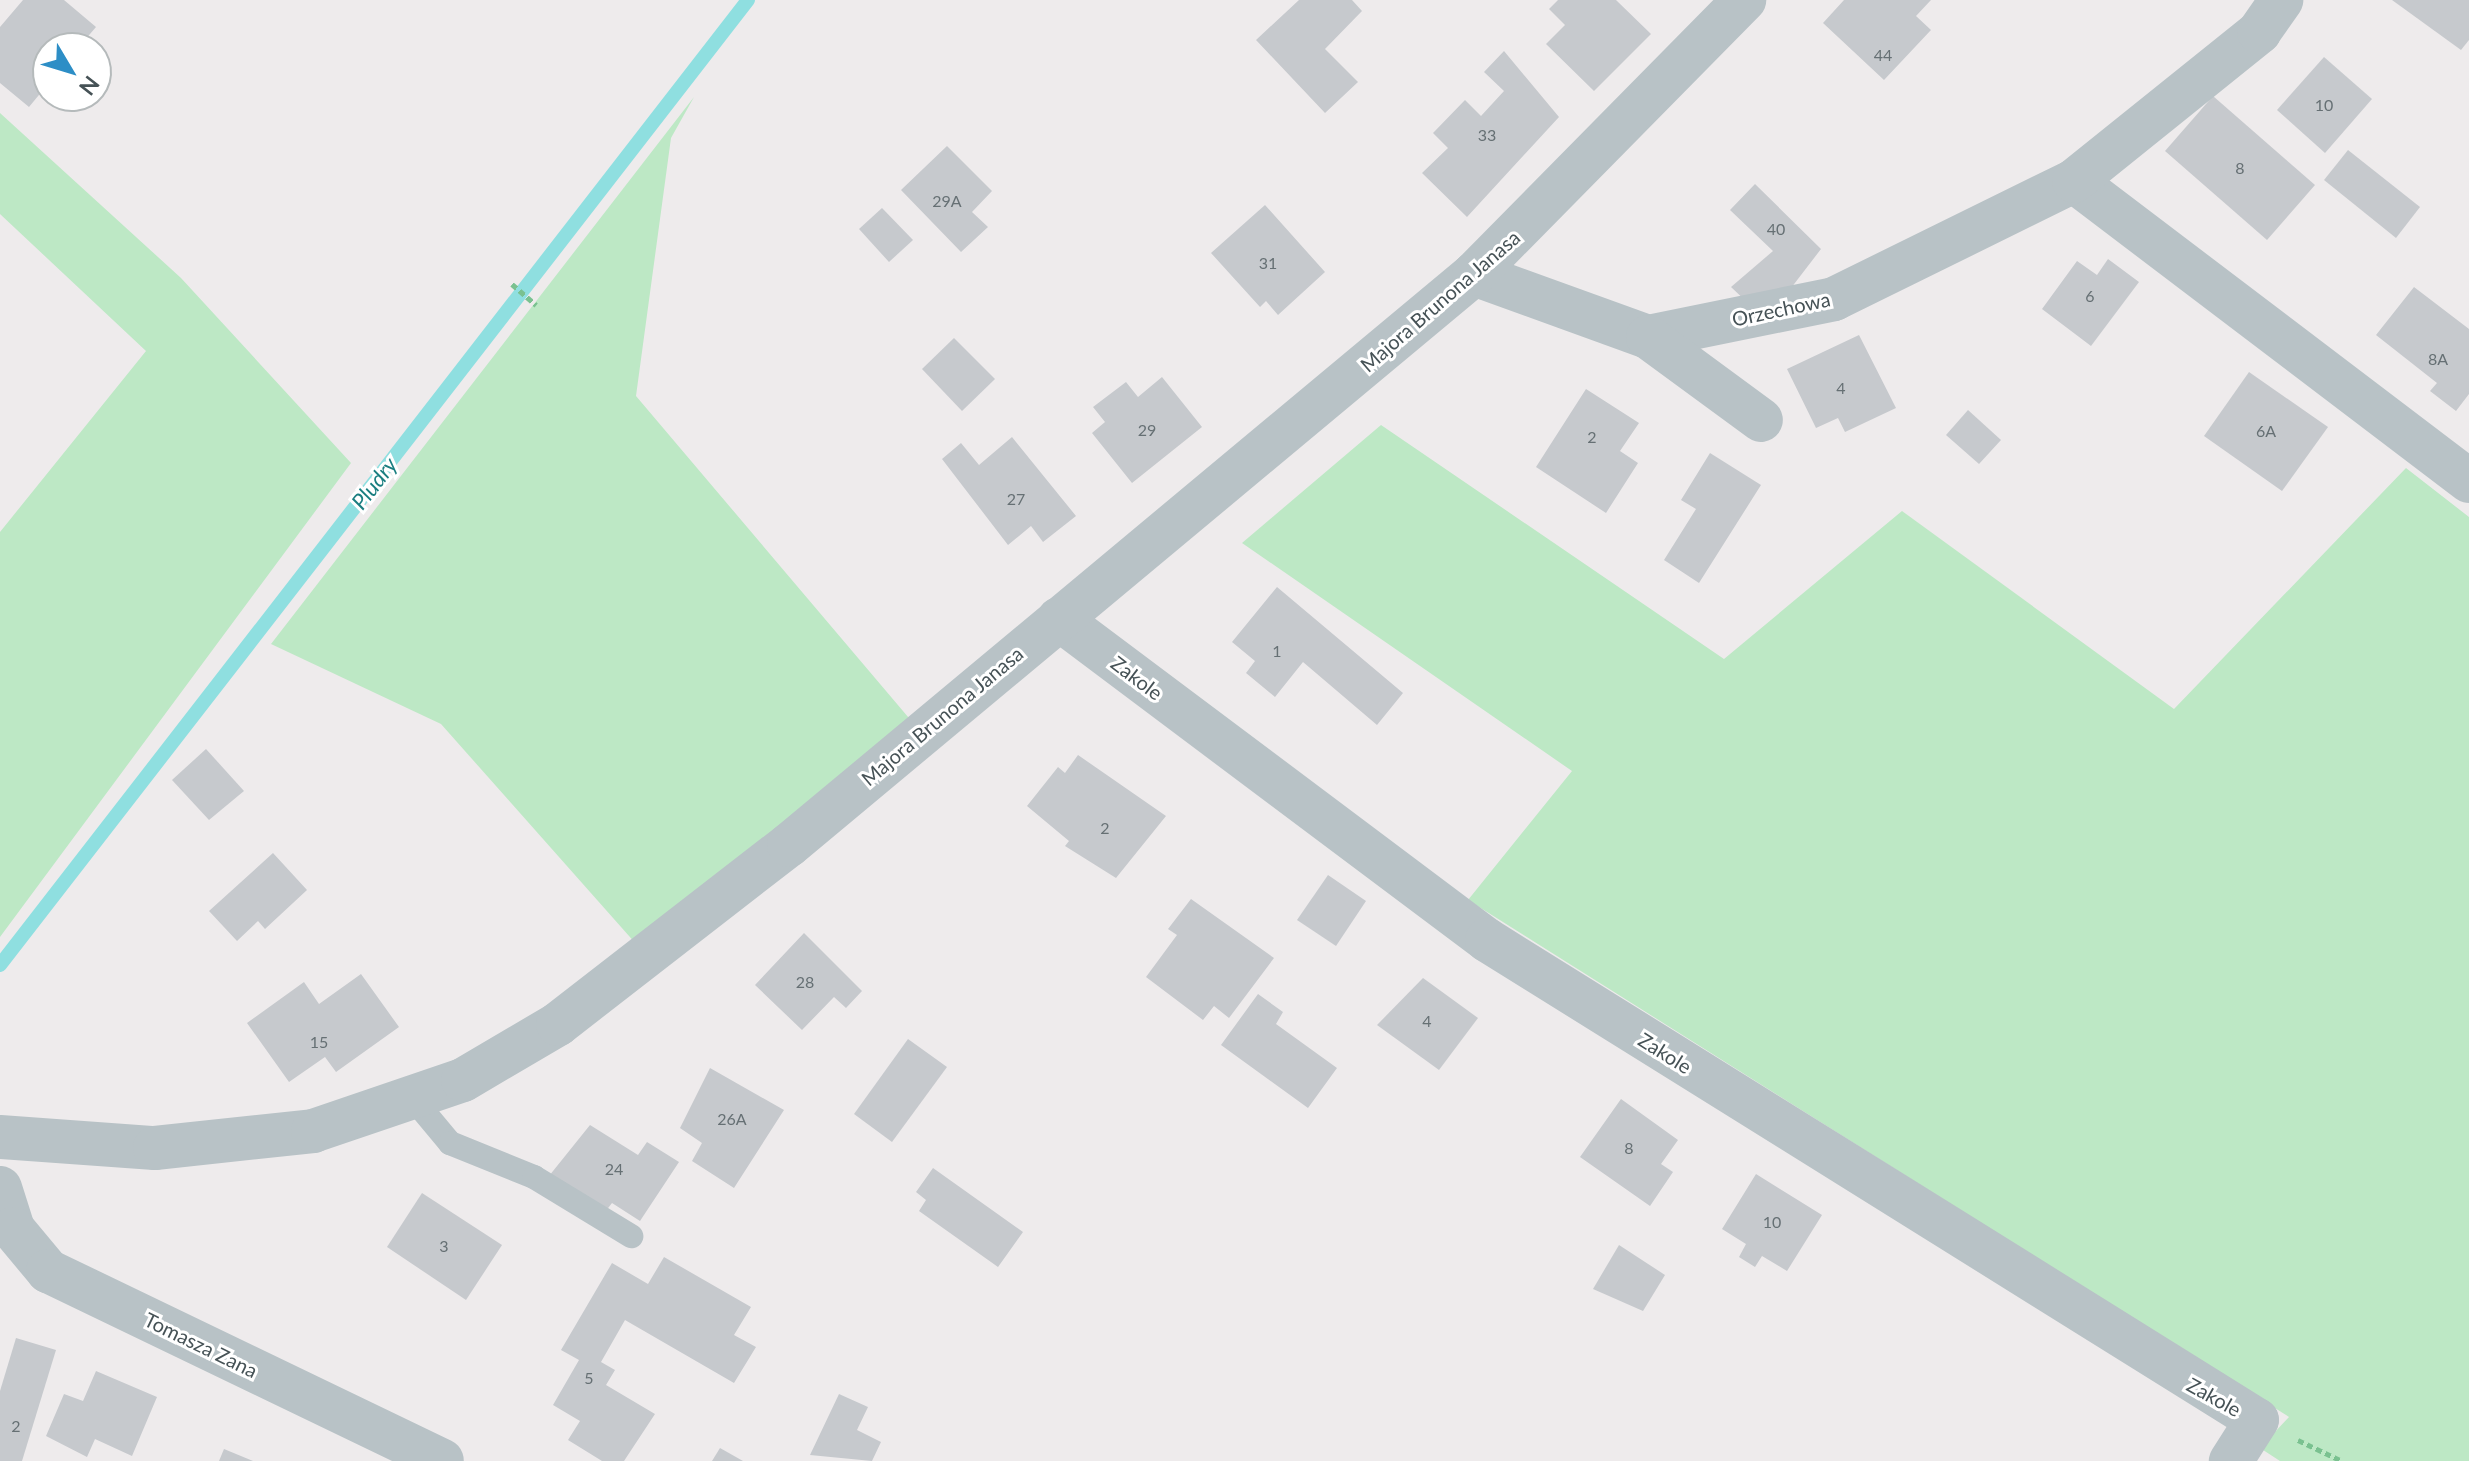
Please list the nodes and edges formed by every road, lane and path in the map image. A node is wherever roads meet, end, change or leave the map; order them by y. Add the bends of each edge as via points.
1 (1744, 0) edge
2 (2281, 0) edge
3 (2074, 181) junction
4 (1474, 274) junction
5 (512, 284) dead end
6 (536, 305) dead end
7 (1648, 337) junction
8 (1761, 420) dead end
9 (2469, 481) edge
10 (1059, 619) junction
11 (415, 1101) junction
12 (0, 1137) edge
13 (0, 1188) edge
14 (631, 1236) dead end
15 (442, 1461) edge
16 (2231, 1461) edge

1 - 4 street, Majora Brunona Janasa
2 - 3 street, Orzechowa via 2259,32
3 - 7 street, Orzechowa via 1834,299
3 - 9 street
4 - 7 street
4 - 10 street, Majora Brunona Janasa
5 - 6 path
7 - 8 street
10 - 11 street, Majora Brunona Janasa via 613,985 507,1056
10 - 16 street, Zakole via 1487,940 2257,1420
11 - 12 street, Majora Brunona Janasa via 323,1129 202,1146
11 - 14 lane via 450,1143 534,1177
13 - 15 street, Tomasza Zana via 13,1229 48,1271

